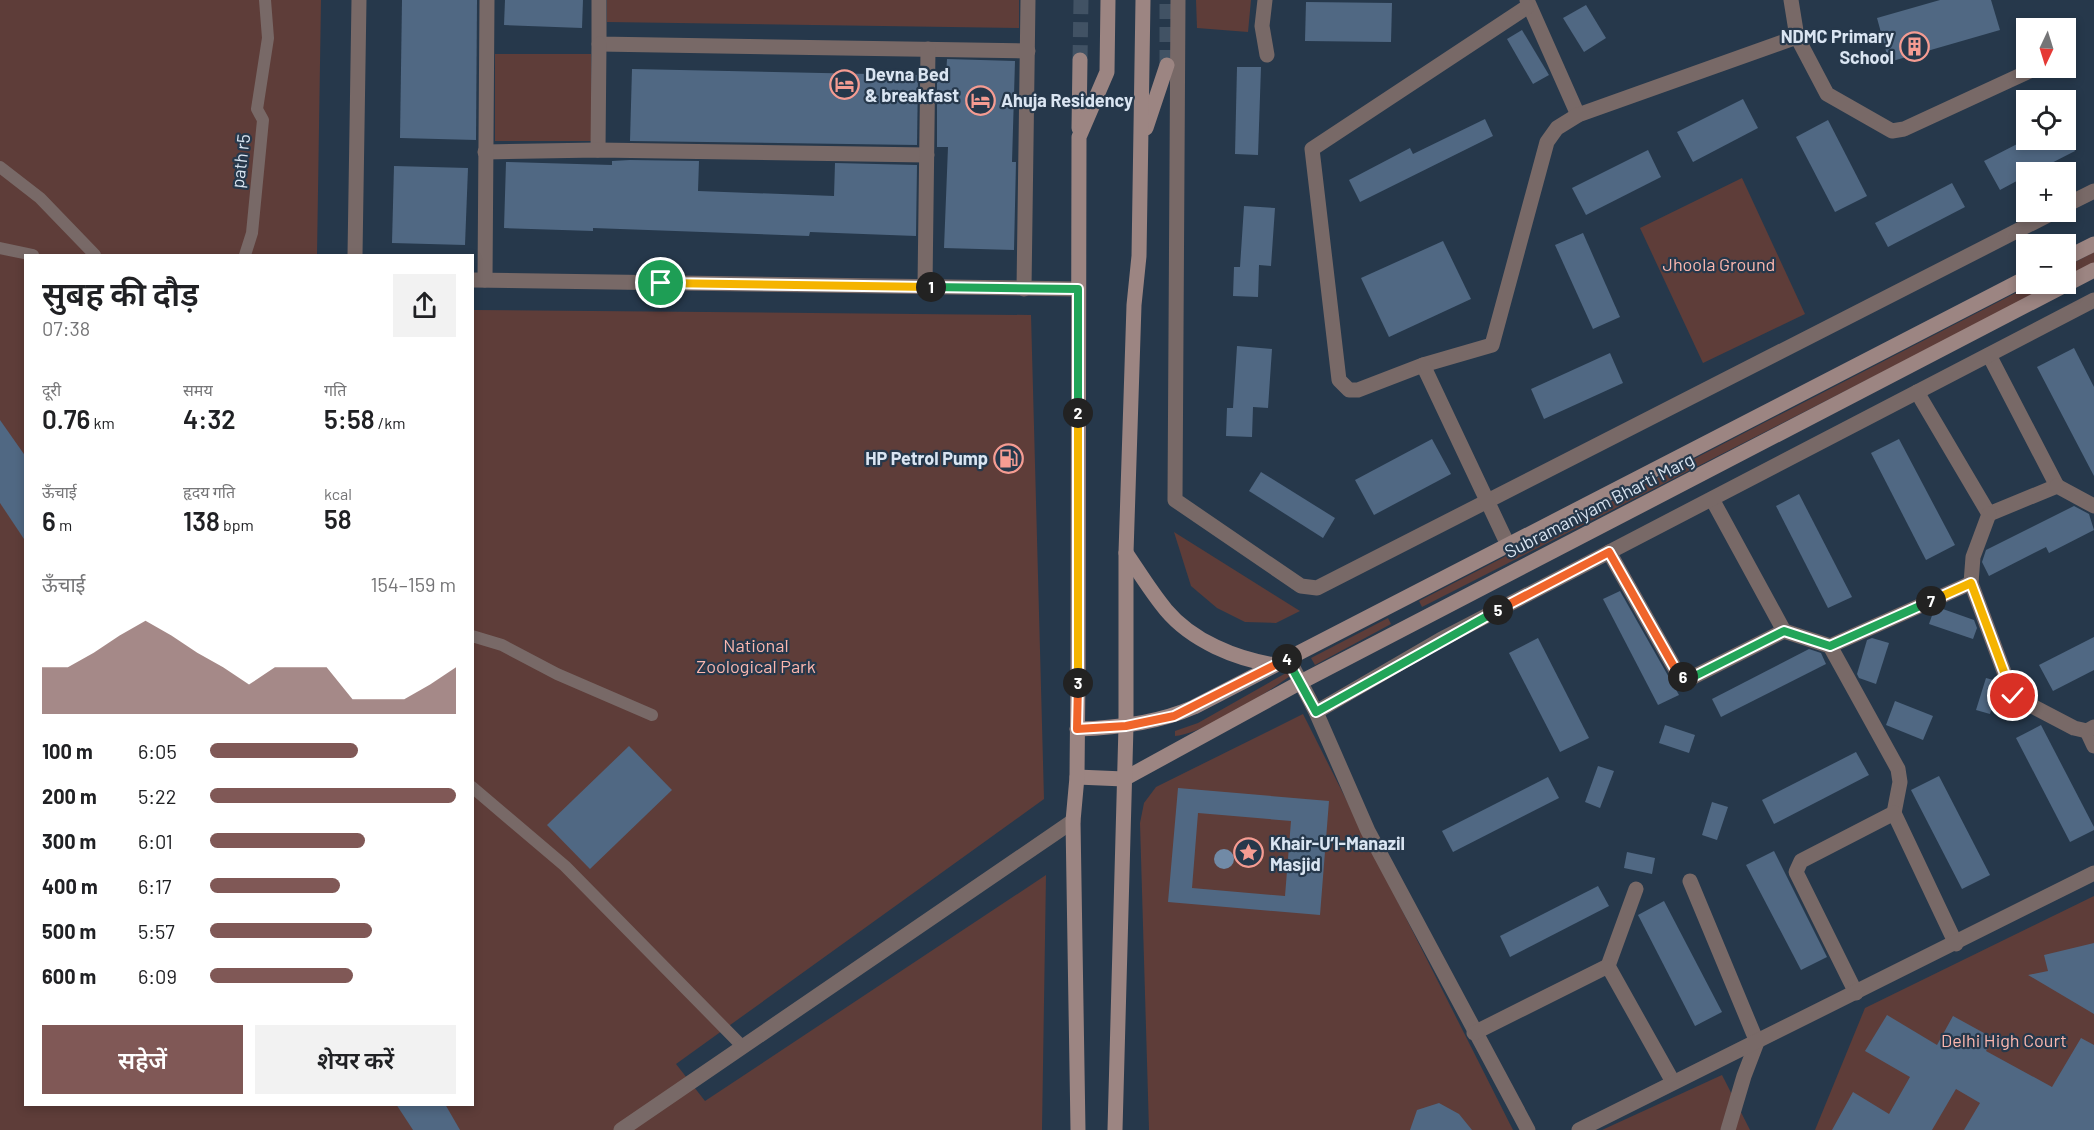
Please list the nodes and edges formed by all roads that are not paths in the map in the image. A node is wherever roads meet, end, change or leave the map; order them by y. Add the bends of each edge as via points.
1 (264, 0) edge
2 (359, 0) edge
3 (487, 0) edge
4 (599, 0) edge
5 (1028, 0) edge
6 (1108, 0) edge
7 (1143, 0) edge
8 (1178, 0) edge
9 (1265, 0) edge
10 (1791, 0) edge
11 (1527, 3) edge
12 (1797, 37) junction
13 (599, 44) junction
14 (928, 49) junction
15 (1028, 51) junction
16 (1267, 55) dead end
17 (1080, 60) tunnel mouth
18 (1167, 65) tunnel mouth
19 (2016, 77) edge
20 (1578, 115) junction
21 (1079, 137) junction
22 (1141, 144) junction
23 (598, 150) junction
24 (485, 152) junction
25 (927, 155) junction
26 (0, 166) edge
27 (2094, 191) edge
28 (2076, 200) edge
29 (2034, 222) edge
30 (2094, 244) edge
31 (0, 249) edge
32 (2076, 253) edge
33 (28, 254) edge
34 (94, 254) edge
35 (244, 254) edge
36 (355, 254) edge
37 (2094, 270) edge
38 (479, 280) edge
39 (2016, 283) edge
40 (925, 286) junction
41 (1024, 289) junction
42 (1078, 289) junction
43 (2094, 300) edge
44 (1989, 355) junction
45 (1423, 365) junction
46 (1917, 392) junction
47 (2057, 486) junction
48 (1712, 499) junction
49 (1487, 501) junction
50 (2094, 506) edge
51 (1989, 514) junction
52 (1508, 545) junction
53 (1609, 552) junction
54 (1126, 553) junction
55 (1971, 583) junction
56 (1784, 631) junction
57 (474, 637) edge
58 (1830, 646) junction
59 (1281, 662) junction
60 (1301, 682) junction
61 (1316, 712) junction
62 (652, 715) dead end
63 (1126, 726) junction
64 (1077, 729) junction
65 (2090, 729) edge
66 (2094, 746) edge
67 (1077, 777) junction
68 (1124, 779) junction
69 (474, 789) edge
70 (1894, 813) junction
71 (1073, 821) junction
72 (2094, 873) edge
73 (1690, 881) dead end
74 (1636, 889) dead end
75 (1956, 944) junction
76 (1608, 966) junction
77 (1856, 993) junction
78 (1474, 1033) junction
79 (1757, 1042) junction
80 (743, 1047) junction
81 (1673, 1082) junction
82 (621, 1130) edge
83 (1078, 1130) edge
84 (1115, 1130) edge
85 (1528, 1130) edge
86 (1579, 1130) edge
87 (1728, 1130) edge

1 - 35 street, path r5 via 268,38 257,109 263,120 252,233
2 - 36 street
3 - 24 street
4 - 13 street
5 - 15 street
6 - 21 main road via 1107,72
7 - 22 main road
8 - 49 street via 1175,500 1309,588 1317,588
9 - 16 street via 1262,26
10 - 12 street
11 - 20 street
11 - 45 street via 1312,149 1339,380 1349,390 1358,390
12 - 19 street via 1827,94 1892,131
12 - 20 street
13 - 14 street
13 - 23 street
14 - 15 street
14 - 25 street
15 - 41 street
17 - 21 main road
18 - 22 main road
20 - 45 street via 1557,128 1547,142 1495,340 1489,347
21 - 42 main road
22 - 54 main road
23 - 24 street
23 - 25 street
24 - 38 street
25 - 40 street
26 - 34 street via 40,198
27 - 28 street
29 - 49 street
30 - 32 main road
31 - 33 street
37 - 60 main road, Subramaniyam Bharti Marg
38 - 40 street
39 - 52 main road, Subramaniyam Bharti Marg
40 - 41 street
41 - 42 street
42 - 64 main road
43 - 44 street
44 - 46 street
44 - 47 street
45 - 49 street
46 - 48 street
46 - 51 street
47 - 50 street
47 - 51 street
48 - 53 street
48 - 56 street
49 - 52 street
51 - 55 street via 1973,557
52 - 59 main road, Subramaniyam Bharti Marg
53 - 56 street via 1677,672 1684,677 1691,678
53 - 61 street via 1440,640
54 - 59 main road via 1166,611 1189,631 1243,660
54 - 63 main road
55 - 58 street
55 - 65 street via 2013,696 2065,723
56 - 58 street
57 - 62 street via 502,645 556,674
58 - 70 street via 1898,769 1900,782
59 - 60 street
59 - 63 main road, Subramaniyam Bharti Marg via 1174,716
60 - 61 street
60 - 68 main road, Subramaniyam Bharti Marg
61 - 78 street via 1368,831
63 - 64 main road, Subramaniyam Bharti Marg
63 - 68 main road
64 - 67 main road
65 - 66 street
67 - 68 main road
67 - 71 main road
68 - 84 main road
69 - 80 street via 565,866
70 - 75 street
70 - 77 street via 1797,866 1796,872
71 - 80 street
71 - 83 main road
72 - 75 street
73 - 79 street
74 - 76 street
75 - 77 street
76 - 78 street
76 - 81 street
77 - 79 street
78 - 85 street
79 - 81 street
79 - 87 street
80 - 82 street
81 - 86 street

